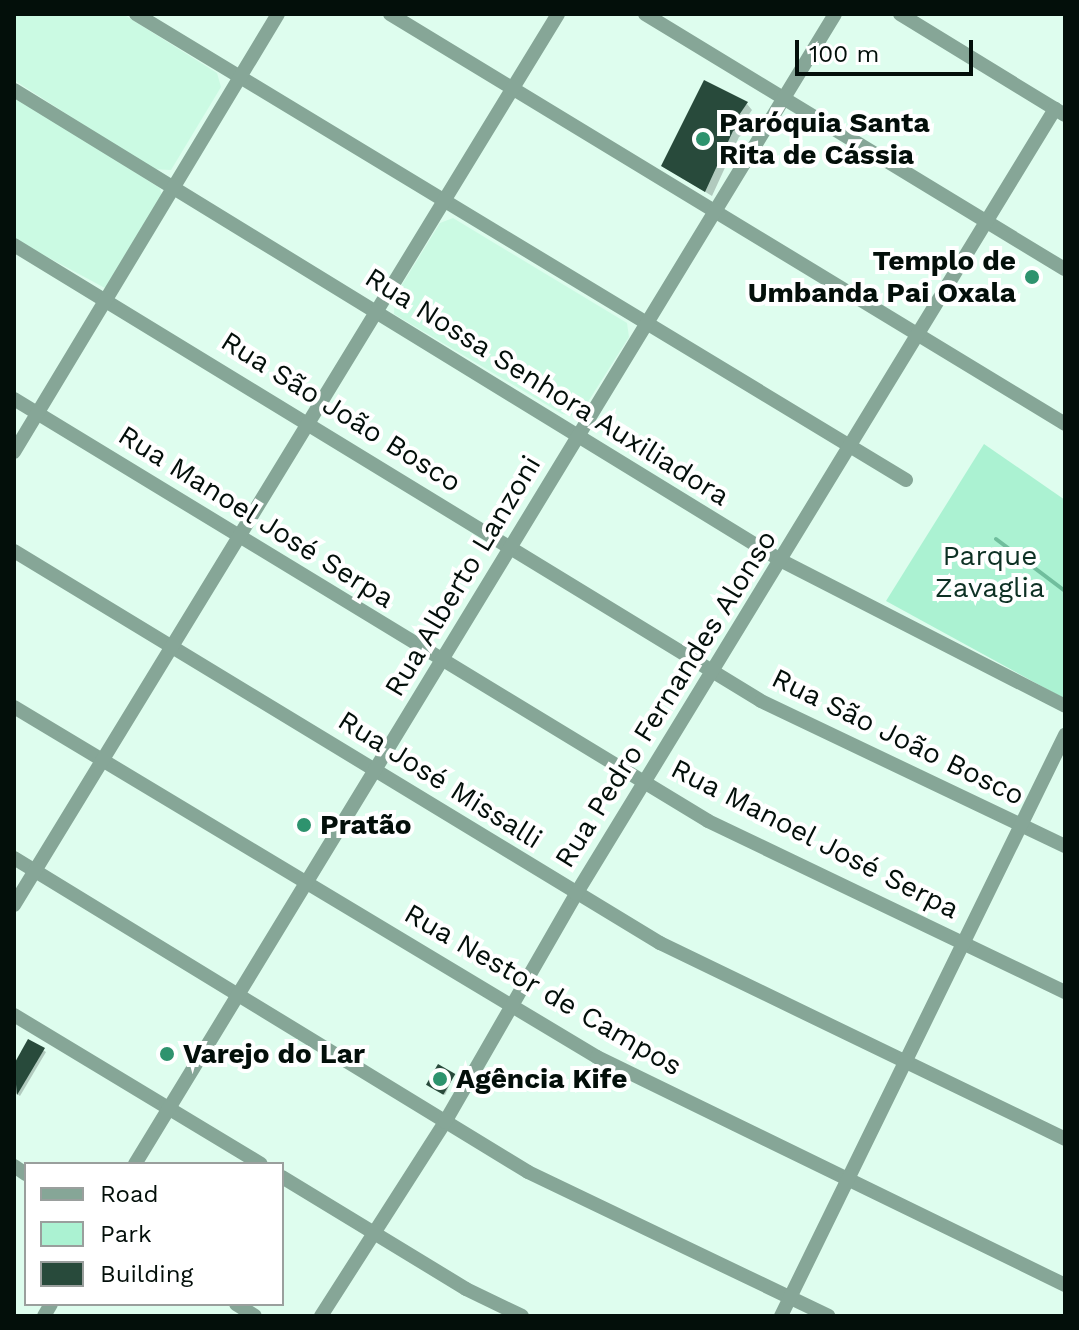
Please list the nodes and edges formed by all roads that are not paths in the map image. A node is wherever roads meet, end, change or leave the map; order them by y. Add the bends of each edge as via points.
1 (136, 14) edge
2 (278, 14) edge
3 (390, 14) edge
4 (558, 14) edge
5 (645, 14) edge
6 (835, 14) edge
7 (900, 14) edge
8 (240, 78) junction
9 (515, 89) junction
10 (14, 90) edge
11 (783, 100) junction
12 (1060, 112) edge
13 (175, 189) junction
14 (442, 202) junction
15 (716, 212) junction
16 (987, 222) junction
17 (14, 245) edge
18 (1065, 269) edge
19 (108, 300) junction
20 (377, 311) junction
21 (648, 323) junction
22 (921, 334) junction
23 (14, 399) edge
24 (38, 414) junction
25 (307, 423) junction
26 (1065, 424) edge
27 (577, 437) junction
28 (850, 447) junction
29 (14, 452) edge
30 (906, 480) dead end
31 (241, 536) junction
32 (510, 547) junction
33 (14, 551) edge
34 (782, 561) junction
35 (171, 648) junction
36 (442, 662) junction
37 (713, 672) junction
38 (1065, 706) edge
39 (14, 707) edge
40 (1065, 735) edge
41 (102, 760) junction
42 (376, 770) junction
43 (648, 784) junction
44 (1021, 825) junction
45 (1065, 846) edge
46 (14, 858) edge
47 (36, 871) junction
48 (305, 883) junction
49 (576, 894) junction
50 (14, 905) edge
51 (964, 943) junction
52 (1065, 992) edge
53 (239, 995) junction
54 (511, 1006) junction
55 (14, 1015) edge
56 (904, 1060) junction
57 (169, 1108) junction
58 (445, 1122) junction
59 (1065, 1139) edge
60 (136, 1162) edge
61 (258, 1162) edge
62 (284, 1178) edge
63 (846, 1179) junction
64 (372, 1231) junction
65 (1065, 1285) edge
66 (790, 1298) junction
67 (321, 1316) edge
68 (522, 1316) edge
69 (781, 1316) edge
70 (828, 1316) edge

1 - 8 street
2 - 8 street
3 - 9 street
4 - 9 street
5 - 11 street
6 - 11 street, Rua Alberto Lanzoni
7 - 12 street
8 - 13 street
8 - 14 street
9 - 14 street
9 - 15 street
10 - 13 street, Rua Nossa Senhora Auxiliadora
11 - 15 street, Rua Alberto Lanzoni
11 - 16 street
12 - 16 street, Rua Pedro Fernandes Alonso
13 - 19 street
13 - 20 street, Rua Nossa Senhora Auxiliadora
14 - 20 street
14 - 21 street
15 - 21 street, Rua Alberto Lanzoni
15 - 22 street
16 - 18 street
16 - 22 street, Rua Pedro Fernandes Alonso
17 - 19 street, Rua São João Bosco
19 - 24 street
19 - 25 street, Rua São João Bosco
20 - 25 street
20 - 27 street, Rua Nossa Senhora Auxiliadora
21 - 27 street, Rua Alberto Lanzoni
21 - 28 street
22 - 26 street
22 - 28 street, Rua Pedro Fernandes Alonso
23 - 24 street, Rua Manoel José Serpa
24 - 29 street
24 - 31 street, Rua Manoel José Serpa
25 - 31 street
25 - 32 street, Rua São João Bosco
27 - 32 street, Rua Alberto Lanzoni
27 - 34 street, Rua Nossa Senhora Auxiliadora
28 - 30 street
28 - 34 street, Rua Pedro Fernandes Alonso
31 - 35 street
31 - 36 street, Rua Manoel José Serpa
32 - 36 street, Rua Alberto Lanzoni
32 - 37 street, Rua São João Bosco
33 - 35 street, Rua José Missalli
34 - 37 street, Rua Pedro Fernandes Alonso
34 - 38 street, Rua Nossa Senhora Auxiliadora
35 - 41 street
35 - 42 street, Rua José Missalli
36 - 42 street, Rua Alberto Lanzoni
36 - 43 street, Rua Manoel José Serpa
37 - 43 street, Rua Pedro Fernandes Alonso
37 - 44 street, Rua São João Bosco via 761,701
39 - 41 street, Rua Nestor de Campos
40 - 44 street
41 - 47 street
41 - 48 street, Rua Nestor de Campos
42 - 48 street, Rua Alberto Lanzoni
42 - 49 street, Rua José Missalli
43 - 49 street, Rua Pedro Fernandes Alonso
43 - 51 street, Rua Manoel José Serpa via 708,821
44 - 45 street, Rua São João Bosco
44 - 51 street
46 - 47 street
47 - 50 street
47 - 53 street
48 - 53 street, Rua Alberto Lanzoni
48 - 54 street, Rua Nestor de Campos
49 - 54 street, Rua Pedro Fernandes Alonso
49 - 56 street, Rua José Missalli via 660,943
51 - 52 street, Rua Manoel José Serpa
51 - 56 street
53 - 57 street, Rua Alberto Lanzoni
53 - 58 street
54 - 58 street, Rua Pedro Fernandes Alonso
54 - 63 street, Rua Nestor de Campos via 597,1057
55 - 57 street
56 - 59 street, Rua José Missalli
56 - 63 street
57 - 60 street, Rua Alberto Lanzoni
57 - 61 street
58 - 64 street, Rua Pedro Fernandes Alonso
58 - 66 street via 528,1172
62 - 64 street
63 - 65 street, Rua Nestor de Campos
63 - 66 street
64 - 67 street, Rua Pedro Fernandes Alonso
64 - 68 street via 466,1289
66 - 69 street
66 - 70 street

